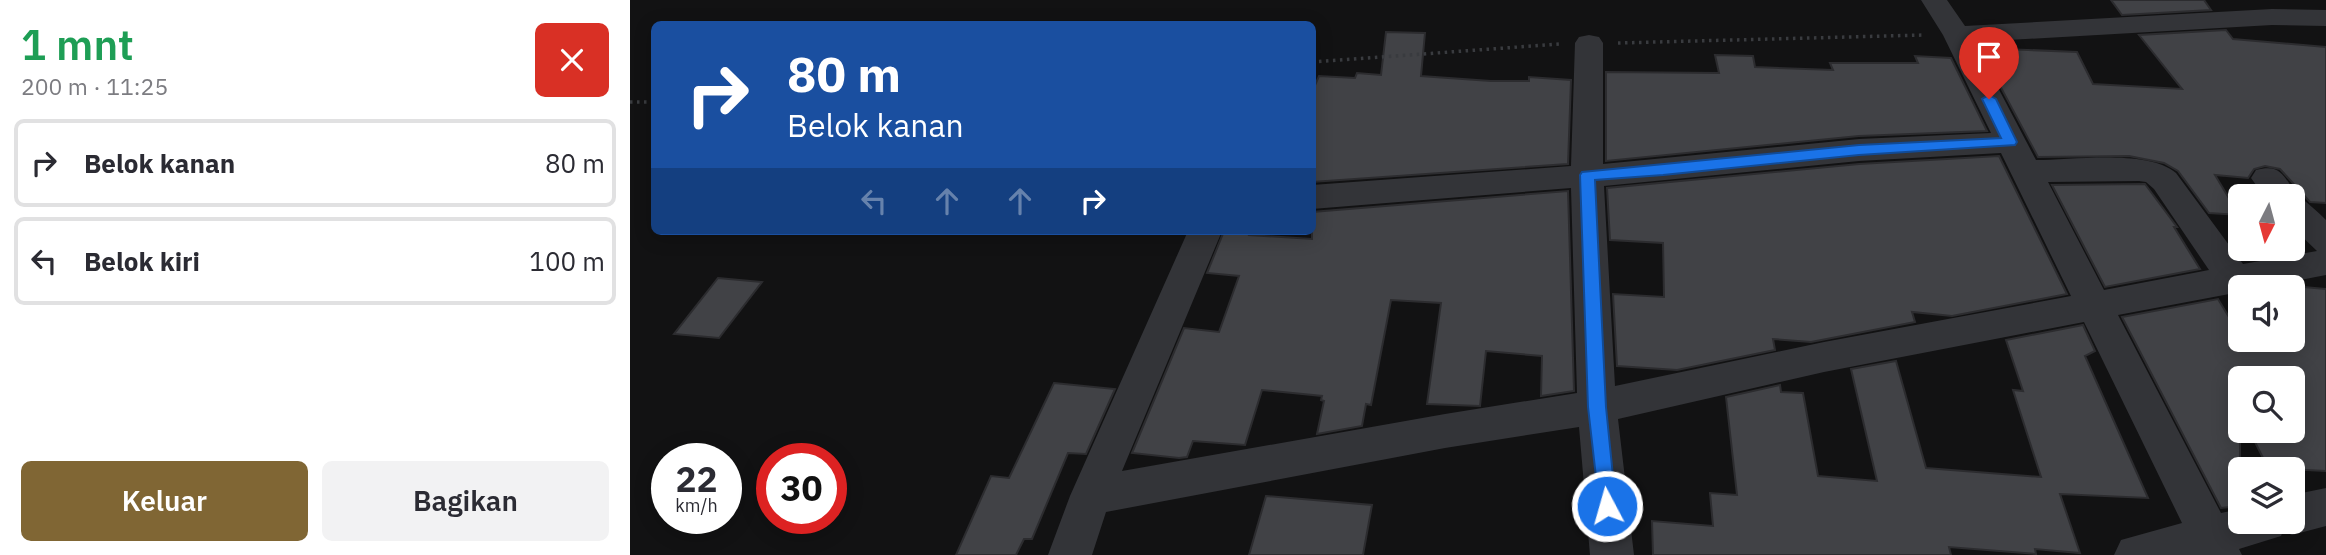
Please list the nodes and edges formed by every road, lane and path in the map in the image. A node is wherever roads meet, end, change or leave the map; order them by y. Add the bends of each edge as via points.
1 (1945, 17) edge
2 (2326, 18) edge
3 (1589, 43) junction
4 (1316, 62) edge
5 (630, 102) edge
6 (651, 102) edge
7 (2018, 156) junction
8 (1587, 175) junction
9 (1316, 197) edge
10 (2305, 220) edge
11 (1203, 235) edge
12 (2326, 242) edge
13 (2326, 262) edge
14 (2231, 275) edge
15 (2256, 275) edge
16 (2228, 280) edge
17 (2092, 305) junction
18 (1597, 407) junction
19 (1091, 496) junction
20 (2326, 507) edge
21 (2305, 512) edge
22 (2239, 534) edge
23 (2215, 545) edge
24 (1070, 555) edge
25 (1612, 555) edge
26 (2136, 555) edge

1 - 2 street
1 - 3 path
1 - 7 street
3 - 4 path
3 - 8 street
5 - 6 path
7 - 8 street via 1859,150
7 - 14 street via 2156,173
7 - 17 street
8 - 9 street
8 - 18 street
10 - 12 street
11 - 19 street
13 - 15 street
16 - 17 street
17 - 18 street
17 - 23 street
18 - 19 street
18 - 25 street
19 - 24 street
20 - 21 street
22 - 23 street
23 - 26 street

